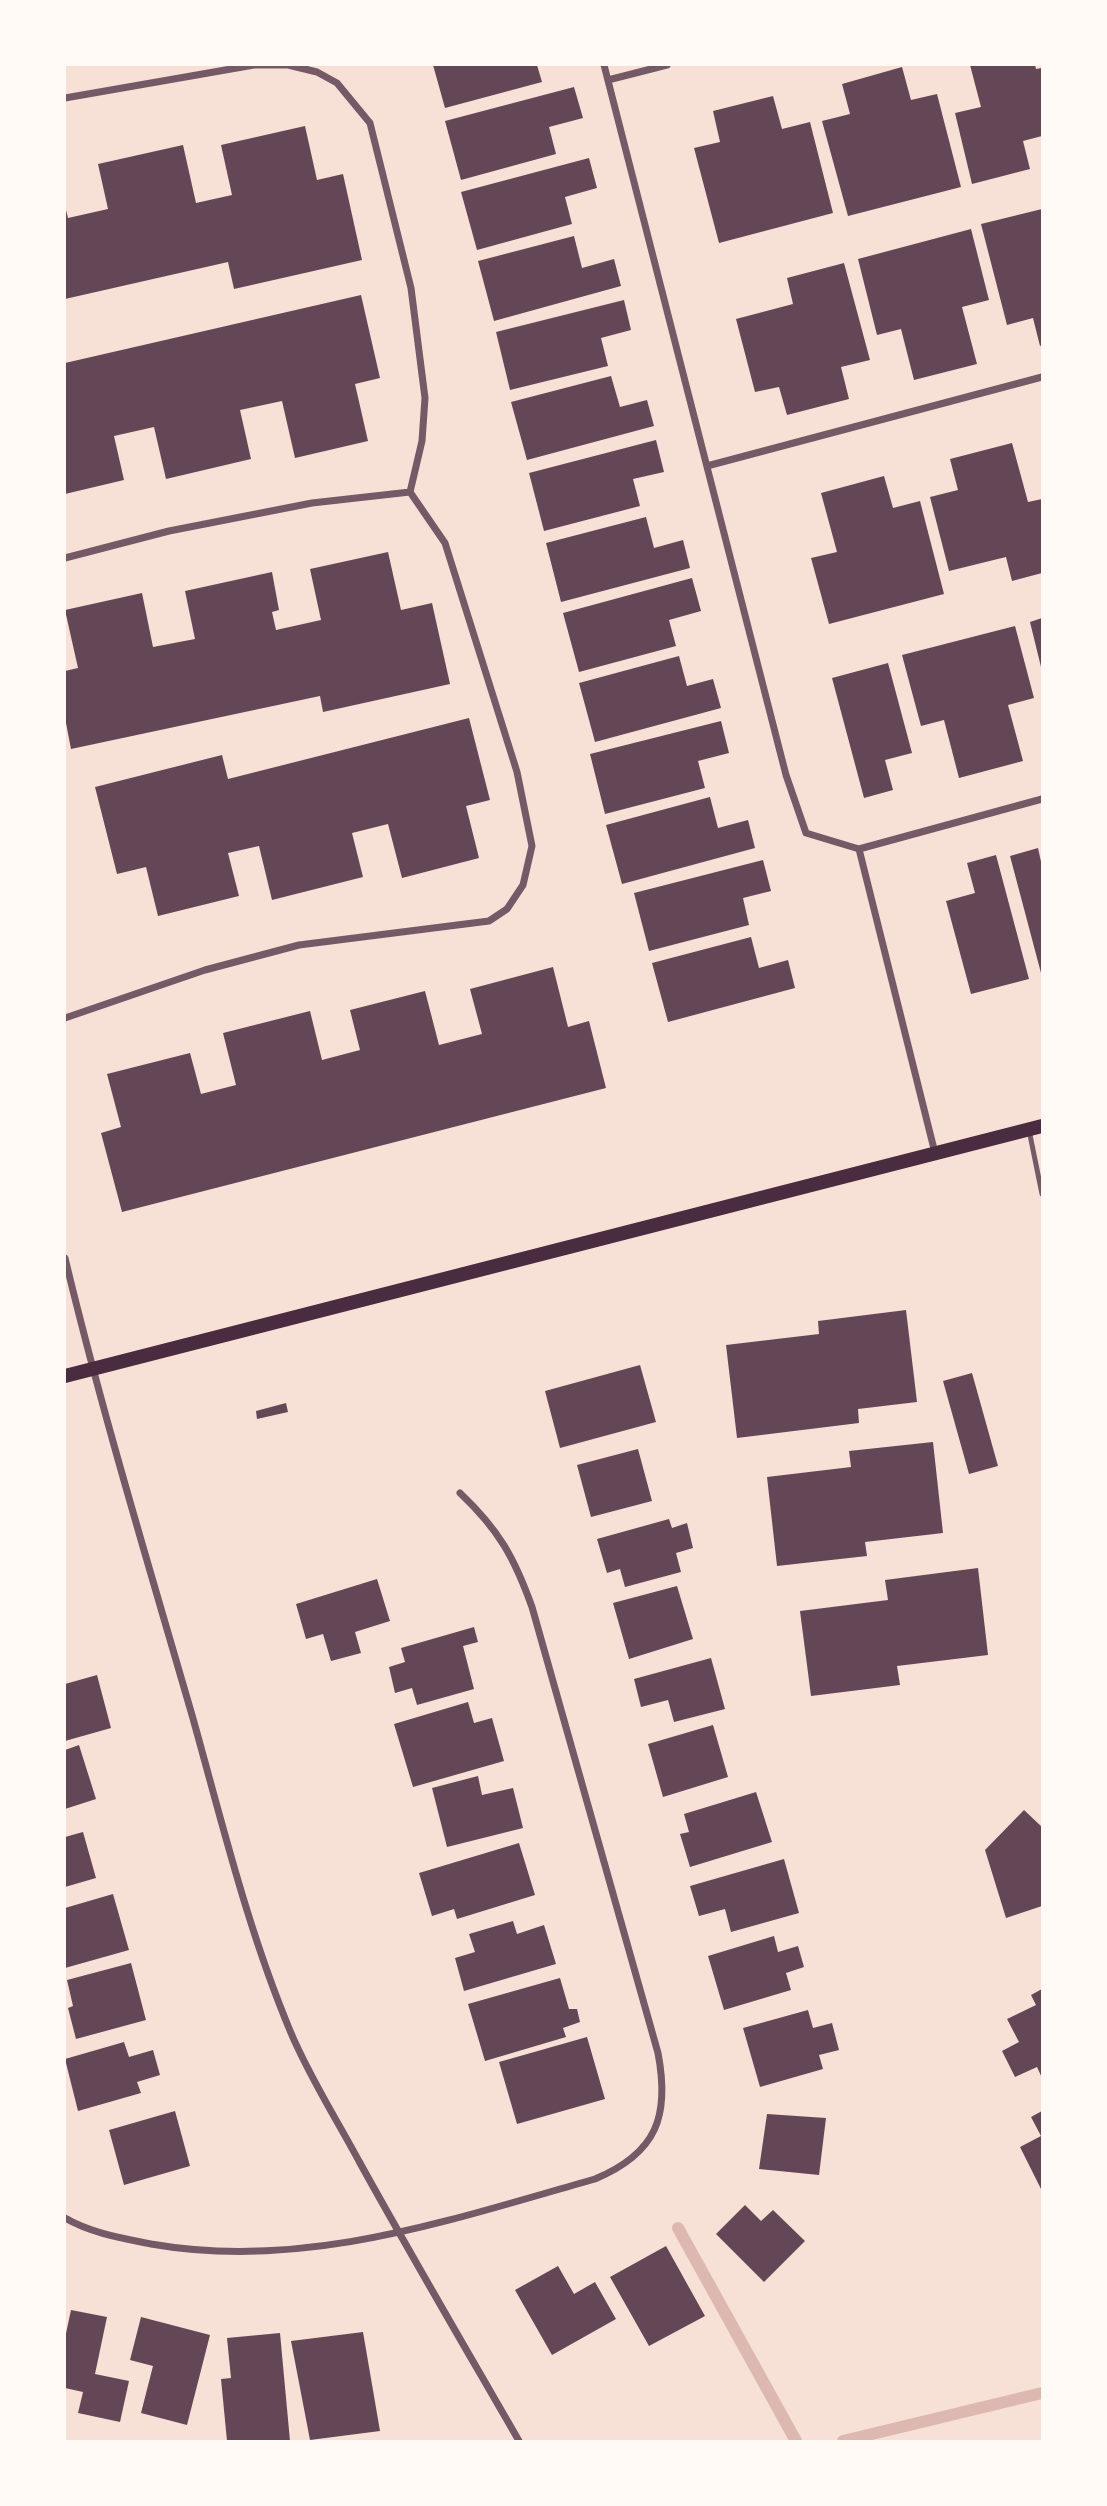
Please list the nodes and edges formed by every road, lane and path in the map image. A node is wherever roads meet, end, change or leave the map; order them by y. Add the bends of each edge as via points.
1 (604, 65) edge
2 (667, 65) edge
3 (608, 80) junction
4 (65, 98) edge
5 (1042, 377) edge
6 (707, 467) junction
7 (410, 492) junction
8 (65, 558) edge
9 (1042, 799) edge
10 (859, 849) junction
11 (65, 1018) edge
12 (1036, 1128) edge
13 (936, 1154) junction
14 (1042, 1194) edge
15 (65, 1258) edge
16 (92, 1369) junction
17 (65, 1377) edge
18 (460, 1493) dead end
19 (65, 2218) edge
20 (398, 2232) junction
21 (519, 2441) edge

1 - 3 street
2 - 3 street
3 - 6 street
4 - 7 street via 254,65 288,65 337,83 370,123 411,288 425,398 422,441
5 - 6 street
6 - 10 street via 786,775 806,833
7 - 8 street via 312,503 169,531
7 - 11 street via 445,543 517,772 533,846 523,885 513,901 489,920 299,945 205,970
9 - 10 street
10 - 13 street
12 - 13 main road
12 - 14 lane
13 - 16 main road
15 - 16 street
16 - 17 main road
16 - 20 street via 268,1975 312,2076
18 - 20 street via 505,1543 532,1607 658,2053 664,2080 662,2107 654,2133 639,2153 617,2170
19 - 20 street via 120,2238 221,2253 299,2250
20 - 21 street

